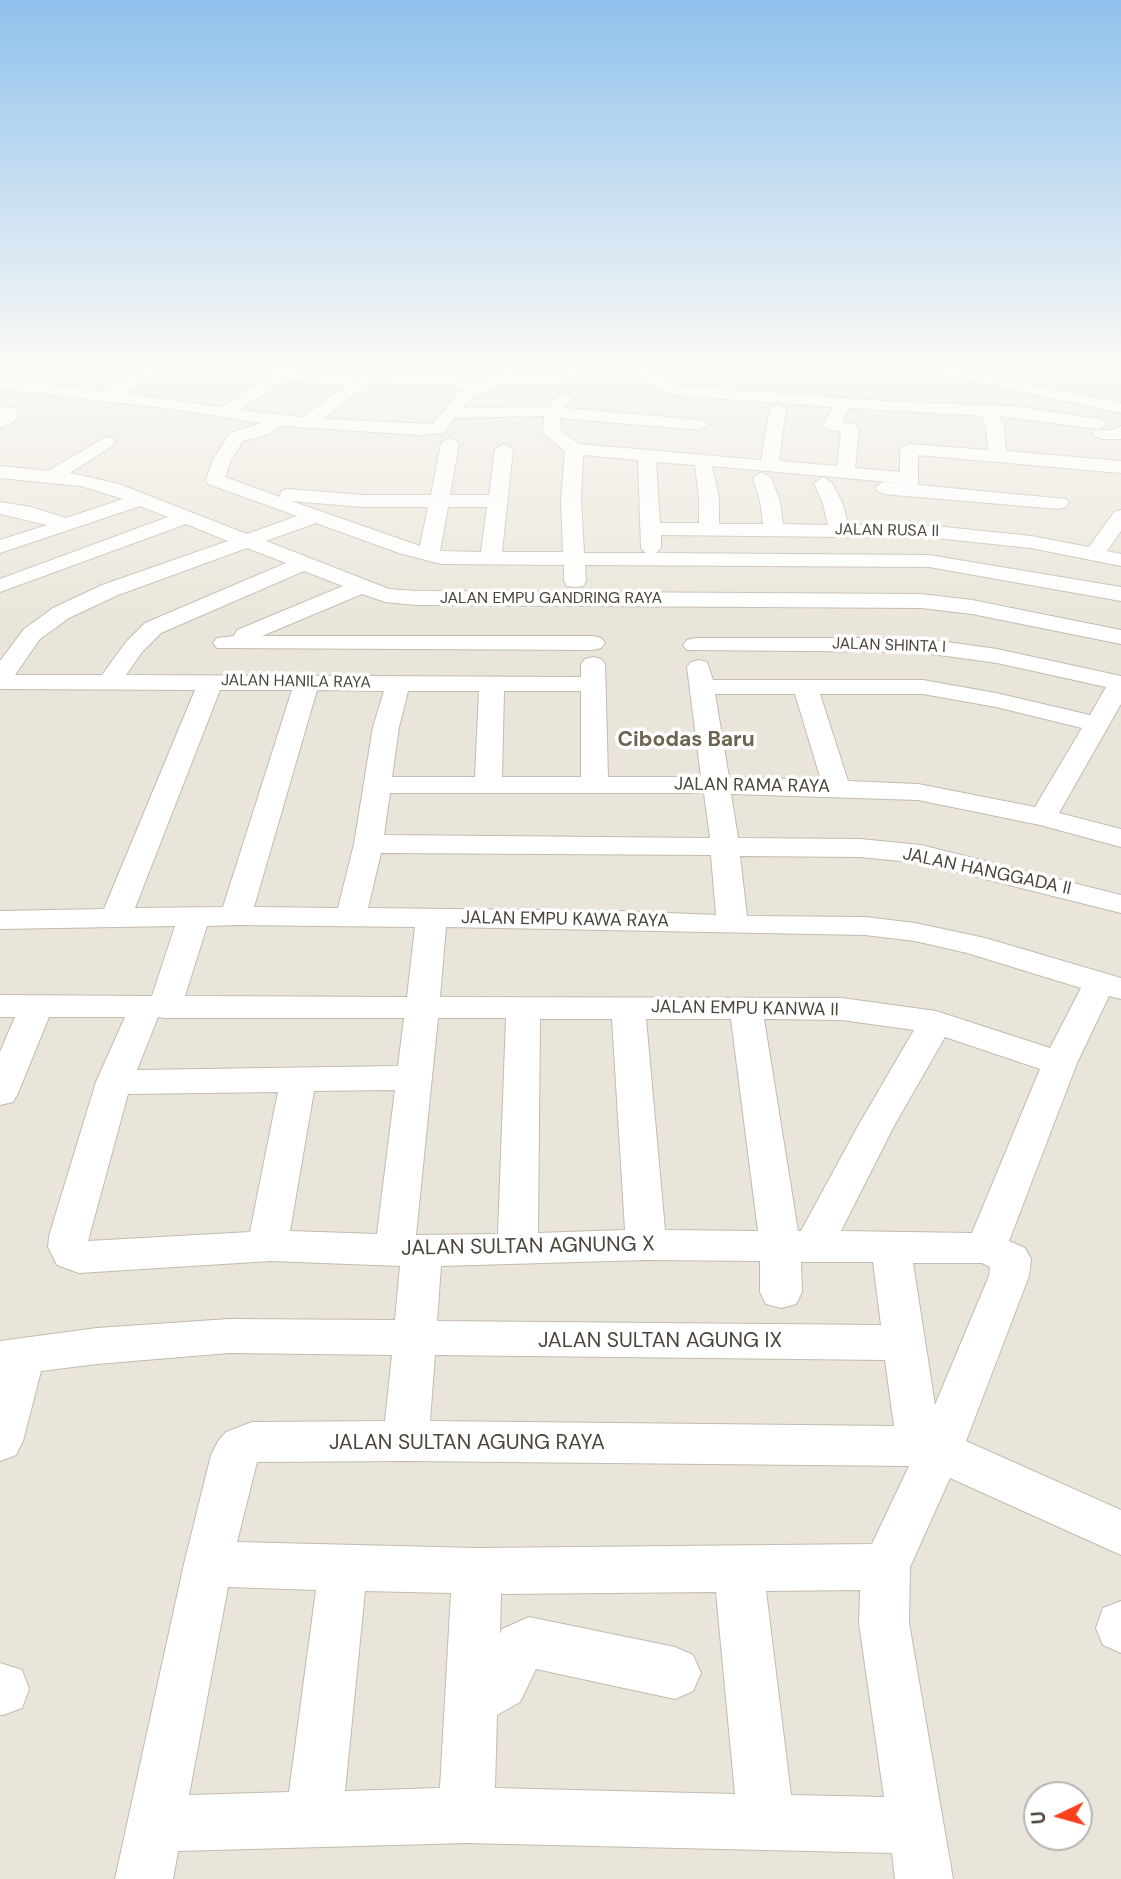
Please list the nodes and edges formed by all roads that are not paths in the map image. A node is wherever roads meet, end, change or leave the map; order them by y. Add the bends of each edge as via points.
1 (90, 453) edge
2 (226, 453) edge
3 (444, 453) edge
4 (504, 453) edge
5 (574, 453) edge
6 (619, 453) edge
7 (698, 453) edge
8 (766, 453) edge
9 (847, 453) edge
10 (909, 453) edge
11 (955, 453) edge
12 (997, 453) edge
13 (647, 455) junction
14 (997, 456) junction
15 (697, 466) junction
16 (1115, 466) edge
17 (0, 472) edge
18 (765, 472) junction
19 (845, 472) junction
20 (52, 477) junction
21 (823, 483) junction
22 (909, 484) junction
23 (241, 491) junction
24 (879, 497) dead end
25 (142, 499) junction
26 (363, 501) junction
27 (497, 501) junction
28 (439, 502) junction
29 (940, 505) junction
30 (5, 510) edge
31 (1121, 516) edge
32 (186, 517) junction
33 (316, 517) junction
34 (1047, 521) junction
35 (65, 524) junction
36 (650, 529) junction
37 (774, 529) junction
38 (709, 530) junction
39 (839, 530) junction
40 (935, 532) junction
41 (245, 541) junction
42 (1031, 542) junction
43 (0, 547) edge
44 (1095, 554) junction
45 (429, 555) junction
46 (491, 559) junction
47 (651, 559) junction
48 (574, 560) junction
49 (1121, 560) edge
50 (929, 561) junction
51 (302, 564) junction
52 (0, 586) edge
53 (362, 586) junction
54 (1121, 594) edge
55 (585, 599) junction
56 (691, 600) junction
57 (920, 601) junction
58 (288, 618) junction
59 (1121, 637) edge
60 (381, 642) junction
61 (225, 643) junction
62 (593, 643) junction
63 (695, 645) junction
64 (0, 680) edge
65 (110, 681) junction
66 (205, 682) junction
67 (307, 682) junction
68 (1121, 683) edge
69 (398, 684) junction
70 (492, 684) junction
71 (592, 684) junction
72 (702, 687) junction
73 (805, 687) junction
74 (1096, 724) junction
75 (377, 785) junction
76 (488, 785) junction
77 (595, 785) junction
78 (714, 785) junction
79 (837, 788) junction
80 (1044, 817) junction
81 (1121, 838) edge
82 (368, 844) junction
83 (725, 846) junction
84 (1121, 904) edge
85 (236, 916) junction
86 (194, 917) junction
87 (351, 917) junction
88 (432, 918) junction
89 (115, 919) junction
90 (0, 920) edge
91 (732, 925) junction
92 (1110, 985) edge
93 (0, 1006) edge
94 (156, 1006) junction
95 (422, 1006) junction
96 (36, 1007) junction
97 (523, 1007) junction
98 (628, 1008) junction
99 (746, 1009) junction
100 (936, 1022) junction
101 (1060, 1063) junction
102 (412, 1079) junction
103 (298, 1080) junction
104 (114, 1082) junction
105 (0, 1093) edge
106 (646, 1245) junction
107 (271, 1246) junction
108 (796, 1246) junction
109 (517, 1247) junction
110 (986, 1248) junction
111 (408, 1249) junction
112 (891, 1249) junction
113 (781, 1292) dead end
114 (415, 1340) junction
115 (905, 1343) junction
116 (12, 1358) edge
117 (0, 1441) edge
118 (406, 1441) junction
119 (929, 1448) junction
120 (1121, 1533) edge
121 (208, 1564) junction
122 (344, 1567) junction
123 (886, 1567) junction
124 (740, 1570) junction
125 (477, 1571) junction
126 (675, 1673) dead end
127 (471, 1693) junction
128 (466, 1815) junction
129 (314, 1818) junction
130 (766, 1822) junction
131 (155, 1824) junction
132 (916, 1826) junction
133 (144, 1879) edge
134 (924, 1879) edge

1 - 20 street
2 - 23 street via 215,480
3 - 28 street
4 - 27 street
5 - 48 street
6 - 13 street
7 - 15 street
8 - 18 street
9 - 19 street
10 - 22 street
11 - 14 street
12 - 14 street
13 - 15 street
13 - 36 street
14 - 16 street
15 - 18 street
15 - 38 street via 709,498
17 - 20 street, JALAN EMPU GANDRING RAYA
18 - 19 street
18 - 21 street
18 - 37 street
19 - 22 street
20 - 25 street, JALAN EMPU GANDRING RAYA via 98,484
21 - 22 street
21 - 39 street
22 - 34 street via 1063,498
23 - 26 street
23 - 33 street
24 - 29 street
25 - 32 street, JALAN EMPU GANDRING RAYA
25 - 35 street
26 - 28 street
26 - 33 street
27 - 28 street
27 - 46 street
28 - 45 street
29 - 34 street
29 - 40 street
30 - 35 street
31 - 44 street
32 - 41 street, JALAN EMPU GANDRING RAYA
32 - 52 street
33 - 41 street
33 - 45 street
34 - 42 street
35 - 43 street
36 - 38 street, JALAN RUSA II
36 - 47 street
37 - 38 street, JALAN RUSA II
37 - 39 street, JALAN RUSA II
39 - 40 street, JALAN RUSA II
40 - 42 street, JALAN RUSA II
40 - 50 street
41 - 51 street, JALAN EMPU GANDRING RAYA
41 - 64 street via 110,590 61,613 32,635
42 - 44 street, JALAN RUSA II
44 - 49 street, JALAN RUSA II
45 - 46 street
46 - 48 street
47 - 48 street
47 - 50 street
48 - 55 street
50 - 54 street
50 - 57 street
51 - 53 street, JALAN EMPU GANDRING RAYA
51 - 65 street via 153,628
53 - 55 street, JALAN EMPU GANDRING RAYA via 385,595 416,598
53 - 58 street
55 - 56 street, JALAN EMPU GANDRING RAYA
55 - 62 street
56 - 57 street, JALAN EMPU GANDRING RAYA
56 - 63 street
57 - 59 street, JALAN EMPU GANDRING RAYA
58 - 60 street
58 - 61 street
60 - 61 street
60 - 62 street
61 - 66 street
62 - 71 street
63 - 68 street, JALAN SHINTA I via 918,645 997,656
63 - 72 street
64 - 65 street, JALAN HANILA RAYA
65 - 66 street, JALAN HANILA RAYA
66 - 67 street, JALAN HANILA RAYA
66 - 89 street
67 - 69 street, JALAN HANILA RAYA
67 - 85 street
68 - 74 street
69 - 70 street, JALAN HANILA RAYA
69 - 75 street
70 - 71 street, JALAN HANILA RAYA
70 - 76 street
71 - 77 street
72 - 73 street
72 - 78 street
73 - 74 street via 923,687
73 - 79 street
74 - 80 street
75 - 76 street, JALAN RAMA RAYA
75 - 82 street
76 - 77 street, JALAN RAMA RAYA
77 - 78 street, JALAN RAMA RAYA
78 - 79 street, JALAN RAMA RAYA
78 - 83 street
79 - 80 street, JALAN RAMA RAYA via 918,792
80 - 81 street, JALAN RAMA RAYA
82 - 83 street, JALAN HANGGADA II
82 - 87 street
83 - 84 street, JALAN HANGGADA II via 860,848 921,854
83 - 91 street
85 - 86 street, JALAN EMPU KAWA RAYA
85 - 87 street, JALAN EMPU KAWA RAYA
86 - 89 street, JALAN EMPU KAWA RAYA
86 - 94 street
87 - 88 street, JALAN EMPU KAWA RAYA
88 - 91 street, JALAN EMPU KAWA RAYA
88 - 95 street
89 - 90 street, JALAN EMPU KAWA RAYA
91 - 92 street, JALAN EMPU KAWA RAYA via 865,926 915,932
92 - 101 street
93 - 96 street, JALAN EMPU KANWA II
94 - 95 street, JALAN EMPU KANWA II
94 - 96 street, JALAN EMPU KANWA II
94 - 104 street
95 - 97 street, JALAN EMPU KANWA II
95 - 102 street
96 - 105 street
97 - 98 street, JALAN EMPU KANWA II
97 - 109 street
98 - 99 street, JALAN EMPU KANWA II
98 - 106 street
99 - 100 street, JALAN EMPU KANWA II via 842,1009
99 - 108 street
100 - 101 street, JALAN EMPU KANWA II
100 - 108 street via 876,1126
101 - 110 street
102 - 103 street
102 - 111 street
103 - 104 street
103 - 107 street
104 - 107 street, JALAN SULTAN AGNUNG X via 69,1236 71,1254 90,1257
106 - 108 street, JALAN SULTAN AGNUNG X
106 - 109 street, JALAN SULTAN AGNUNG X
107 - 111 street, JALAN SULTAN AGNUNG X
108 - 112 street, JALAN SULTAN AGNUNG X
108 - 113 street
109 - 111 street, JALAN SULTAN AGNUNG X
110 - 112 street, JALAN SULTAN AGNUNG X
110 - 119 street via 1005,1254 1011,1266
111 - 114 street
112 - 115 street
114 - 115 street, JALAN SULTAN AGUNG IX
114 - 116 street, JALAN SULTAN AGUNG IX via 229,1336
114 - 118 street
115 - 119 street
116 - 117 street
118 - 119 street, JALAN SULTAN AGUNG RAYA
118 - 121 street, JALAN SULTAN AGUNG RAYA via 252,1442 242,1446 234,1455
119 - 120 street, JALAN SULTAN AGUNG RAYA
119 - 123 street
121 - 122 street
121 - 131 street, JALAN SULTAN AGUNG RAYA
122 - 125 street
122 - 129 street
123 - 124 street
123 - 132 street via 884,1623
124 - 125 street
124 - 130 street
125 - 127 street
126 - 127 street via 529,1642 520,1647 502,1684 494,1690
127 - 128 street
128 - 129 street
128 - 130 street
129 - 131 street
130 - 132 street
131 - 133 street, JALAN SULTAN AGUNG RAYA
132 - 134 street

